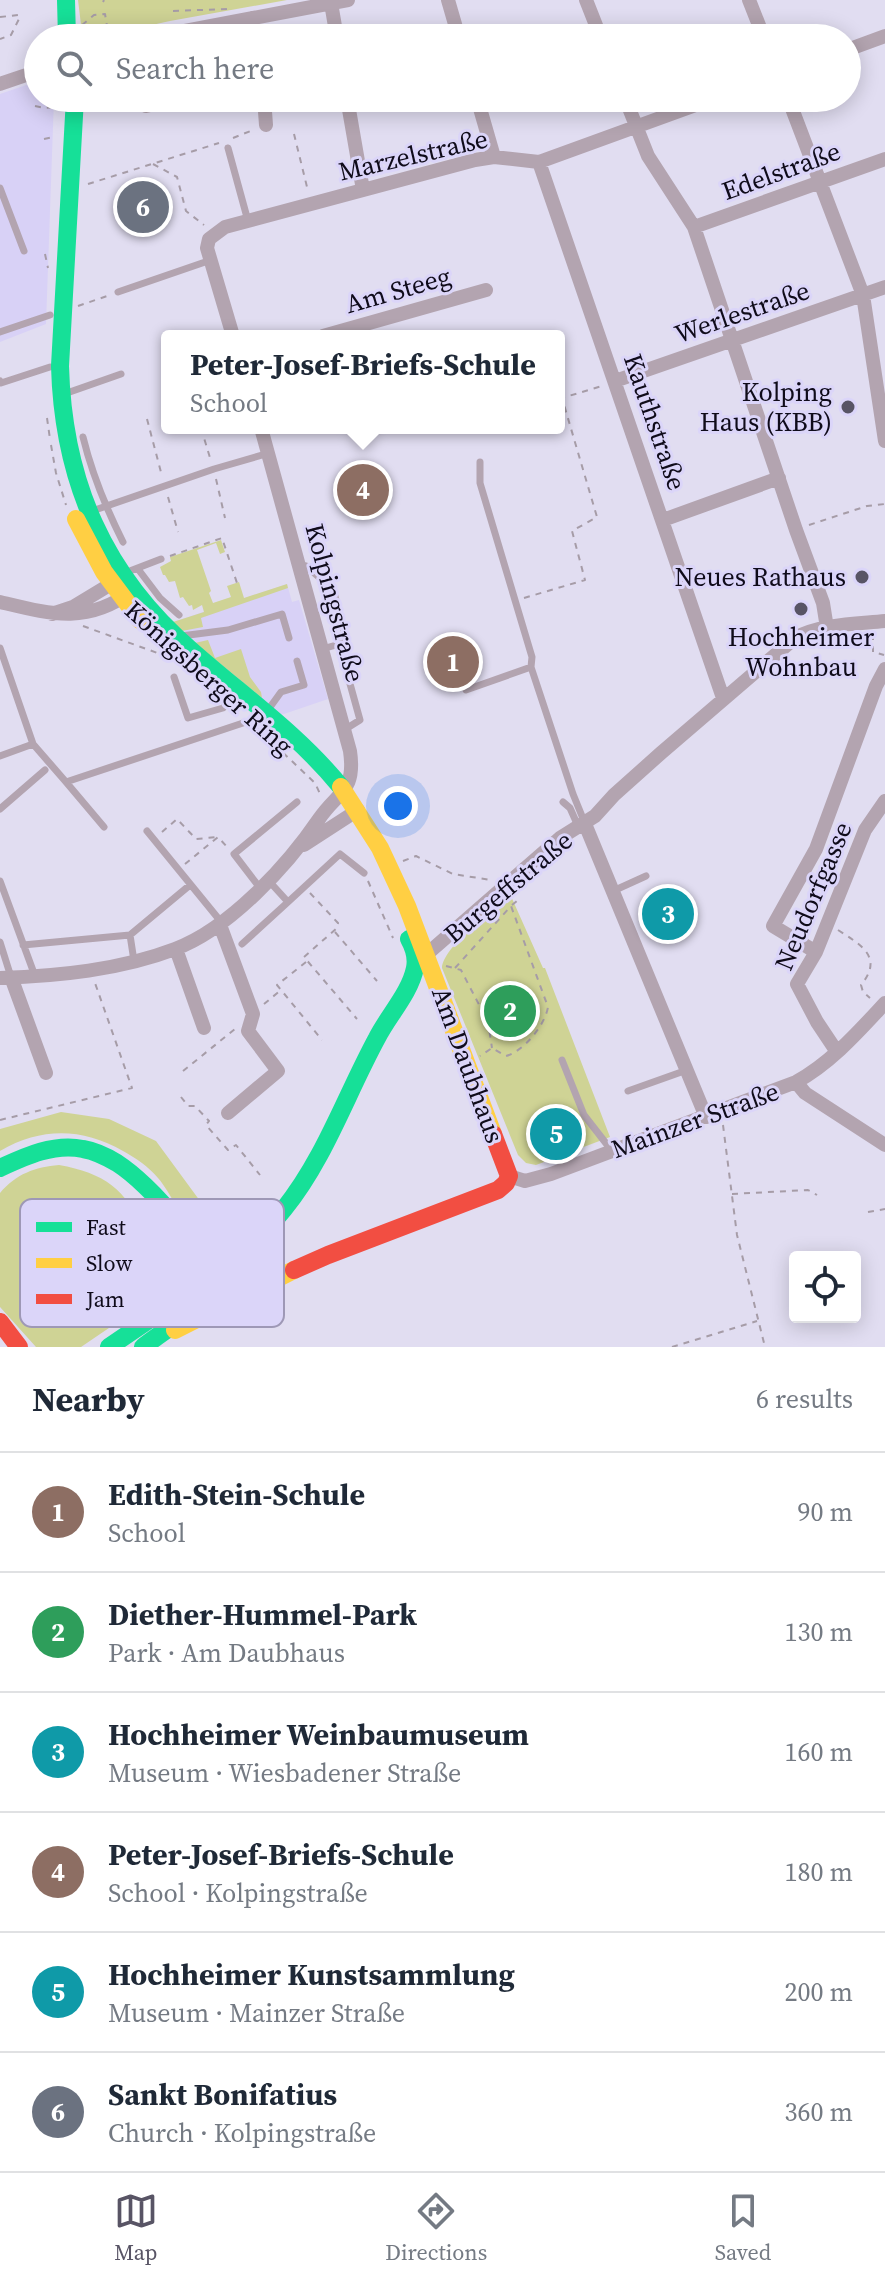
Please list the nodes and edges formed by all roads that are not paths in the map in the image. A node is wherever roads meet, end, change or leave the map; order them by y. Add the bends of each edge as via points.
1 (66, 0) edge
2 (348, 0) edge
3 (448, 0) edge
4 (586, 0) edge
5 (749, 0) edge
6 (331, 3) junction
7 (252, 18) junction
8 (72, 24) edge
9 (221, 24) edge
10 (253, 24) edge
11 (335, 24) edge
12 (455, 24) edge
13 (595, 24) edge
14 (758, 24) edge
15 (885, 36) edge
16 (861, 45) edge
17 (24, 76) edge
18 (0, 84) edge
19 (59, 112) edge
20 (74, 112) edge
21 (265, 112) edge
22 (349, 112) edge
23 (481, 112) edge
24 (630, 112) edge
25 (677, 112) edge
26 (793, 112) edge
27 (266, 125) road end
28 (636, 127) junction
29 (228, 148) dead end
30 (494, 157) junction
31 (885, 159) edge
32 (539, 162) junction
33 (820, 183) junction
34 (0, 188) edge
35 (363, 190) junction
36 (248, 221) junction
37 (694, 227) junction
38 (24, 251) dead end
39 (211, 260) junction
40 (885, 287) edge
41 (486, 290) dead end
42 (118, 292) road end
43 (863, 295) junction
44 (59, 312) junction
45 (231, 330) edge
46 (344, 330) edge
47 (0, 332) edge
48 (731, 342) junction
49 (878, 349) edge
50 (50, 367) junction
51 (121, 374) dead end
52 (0, 381) edge
53 (615, 381) junction
54 (62, 395) junction
55 (263, 434) edge
56 (83, 437) dead end
57 (885, 441) edge
58 (269, 453) junction
59 (480, 462) dead end
60 (779, 478) junction
61 (96, 510) junction
62 (663, 520) junction
63 (123, 542) dead end
64 (161, 559) road end
65 (299, 565) junction
66 (124, 583) junction
67 (0, 602) edge
68 (179, 615) dead end
69 (885, 621) edge
70 (827, 628) junction
71 (175, 637) junction
72 (289, 638) dead end
73 (339, 644) junction
74 (0, 648) edge
75 (322, 649) junction
76 (297, 661) dead end
77 (531, 667) junction
78 (885, 669) edge
79 (174, 677) dead end
80 (466, 690) dead end
81 (234, 695) junction
82 (723, 698) junction
83 (258, 715) junction
84 (344, 730) junction
85 (33, 744) junction
86 (0, 756) edge
87 (45, 770) dead end
88 (66, 782) junction
89 (340, 796) junction
90 (297, 802) dead end
91 (563, 802) dead end
92 (884, 804) edge
93 (0, 809) edge
94 (353, 814) junction
95 (582, 826) junction
96 (104, 827) dead end
97 (147, 831) dead end
98 (300, 847) junction
99 (364, 873) road end
100 (646, 876) dead end
101 (0, 881) edge
102 (264, 884) junction
103 (190, 885) junction
104 (613, 891) junction
105 (288, 902) junction
106 (221, 924) junction
107 (130, 935) junction
108 (0, 942) edge
109 (242, 944) dead end
110 (23, 945) junction
111 (176, 949) junction
112 (413, 951) junction
113 (816, 952) junction
114 (134, 962) junction
115 (35, 976) junction
116 (6, 978) edge
117 (402, 994) junction
118 (443, 1002) junction
119 (883, 1005) edge
120 (204, 1028) dead end
121 (837, 1052) junction
122 (562, 1060) dead end
123 (687, 1070) junction
124 (46, 1073) dead end
125 (796, 1082) junction
126 (628, 1091) dead end
127 (228, 1113) dead end
128 (712, 1114) junction
129 (885, 1145) edge
130 (612, 1151) junction
131 (5, 1167) edge
132 (509, 1176) junction
133 (155, 1199) edge
134 (284, 1210) edge
135 (284, 1275) edge
136 (0, 1322) edge
137 (138, 1327) edge
138 (166, 1327) edge
139 (181, 1327) edge
140 (0, 1343) edge
141 (5, 1347) edge
142 (19, 1347) edge
143 (109, 1347) edge
144 (143, 1347) edge

1 - 8 main road
2 - 6 street
3 - 12 street
4 - 13 street
5 - 14 street
6 - 7 street
6 - 11 street
7 - 9 street
7 - 10 street
15 - 16 street
17 - 18 street
19 - 44 main road, Königsberger Ring via 54,212
20 - 54 main road, Königsberger Ring
21 - 27 street
22 - 35 street
23 - 30 street
24 - 28 street
25 - 28 street, Marzelstraße
26 - 33 street
28 - 32 street, Marzelstraße
28 - 37 street via 648,156
29 - 36 lane
30 - 32 street, Marzelstraße
30 - 35 street, Marzelstraße
31 - 33 street, Edelstraße
32 - 53 street, Kauthstraße
33 - 37 street, Edelstraße
33 - 43 street
34 - 38 lane
35 - 36 street, Marzelstraße
36 - 39 street, Marzelstraße via 225,227 209,239
37 - 48 street
39 - 42 lane
39 - 45 street
40 - 43 street, Werlestraße
41 - 46 street, Am Steeg
43 - 48 street, Werlestraße
43 - 49 street
44 - 47 lane
44 - 50 main road, Königsberger Ring
48 - 53 street, Werlestraße
48 - 60 street
49 - 57 street
50 - 52 lane
50 - 66 main road, Königsberger Ring via 58,457 68,498 91,553
51 - 54 lane
53 - 62 street, Kauthstraße
54 - 61 main road, Königsberger Ring via 80,493
55 - 58 street, Kolpingstraße
56 - 61 lane, Königsberger Ring
58 - 61 lane
58 - 65 street, Kolpingstraße
59 - 77 lane via 480,483
60 - 62 street
60 - 70 street
61 - 63 lane, Königsberger Ring
61 - 66 main road, Königsberger Ring
62 - 82 street, Kauthstraße
64 - 66 lane
65 - 73 lane via 333,589 347,642
65 - 75 street, Kolpingstraße
66 - 67 street via 52,614
66 - 68 lane via 160,598
66 - 71 main road, Königsberger Ring
66 - 81 main road, Königsberger Ring via 176,653
69 - 70 street, Burgeffstraße
70 - 82 street, Burgeffstraße via 795,638
71 - 72 lane via 228,630 282,614
71 - 81 main road, Königsberger Ring
73 - 75 lane
73 - 84 lane via 360,720
74 - 85 lane
75 - 84 street, Kolpingstraße
76 - 83 lane via 304,685 281,692
77 - 80 lane
77 - 95 lane
78 - 113 street via 816,849 773,926
79 - 81 lane via 188,718 223,708
81 - 83 main road, Königsberger Ring
82 - 95 street, Burgeffstraße
83 - 88 lane
83 - 89 main road, Königsberger Ring via 322,764
84 - 89 street, Kolpingstraße via 351,762 349,783
85 - 86 lane
85 - 88 lane
87 - 93 lane
88 - 96 lane
89 - 94 main road, Königsberger Ring
89 - 98 street
90 - 102 lane via 234,854
91 - 95 lane
92 - 113 street, Neudorfgasse via 865,830
94 - 98 street
94 - 112 main road, Königsberger Ring
95 - 104 street
95 - 112 street, Burgeffstraße
97 - 103 lane
98 - 102 street
99 - 105 lane via 340,854
100 - 104 lane
101 - 110 lane
102 - 105 lane
102 - 106 street
103 - 106 lane
103 - 107 lane
104 - 123 street
105 - 109 lane
106 - 111 street
106 - 127 street via 253,1014 248,1031 278,1071
107 - 110 lane
107 - 114 lane
108 - 116 lane
110 - 115 lane
111 - 114 street
111 - 120 street
112 - 117 main road, Burgeffstraße via 416,965
112 - 118 main road, Am Daubhaus
113 - 121 street, Neudorfgasse via 797,984
114 - 115 street
115 - 116 street
116 - 124 street
117 - 118 main road via 425,987
117 - 134 main road, Burgeffstraße via 332,1135
118 - 132 main road, Am Daubhaus
119 - 121 street, Mainzer Straße
121 - 125 street, Mainzer Straße
122 - 130 lane via 584,1115
123 - 126 lane
123 - 128 street
125 - 128 street, Mainzer Straße
125 - 129 street
128 - 130 street, Mainzer Straße
130 - 132 street, Mainzer Straße via 532,1180
131 - 133 main road via 40,1151 81,1149 107,1158
132 - 135 main road via 494,1192
136 - 142 main road
137 - 143 main road
138 - 144 main road
139 - 144 main road
140 - 141 main road

